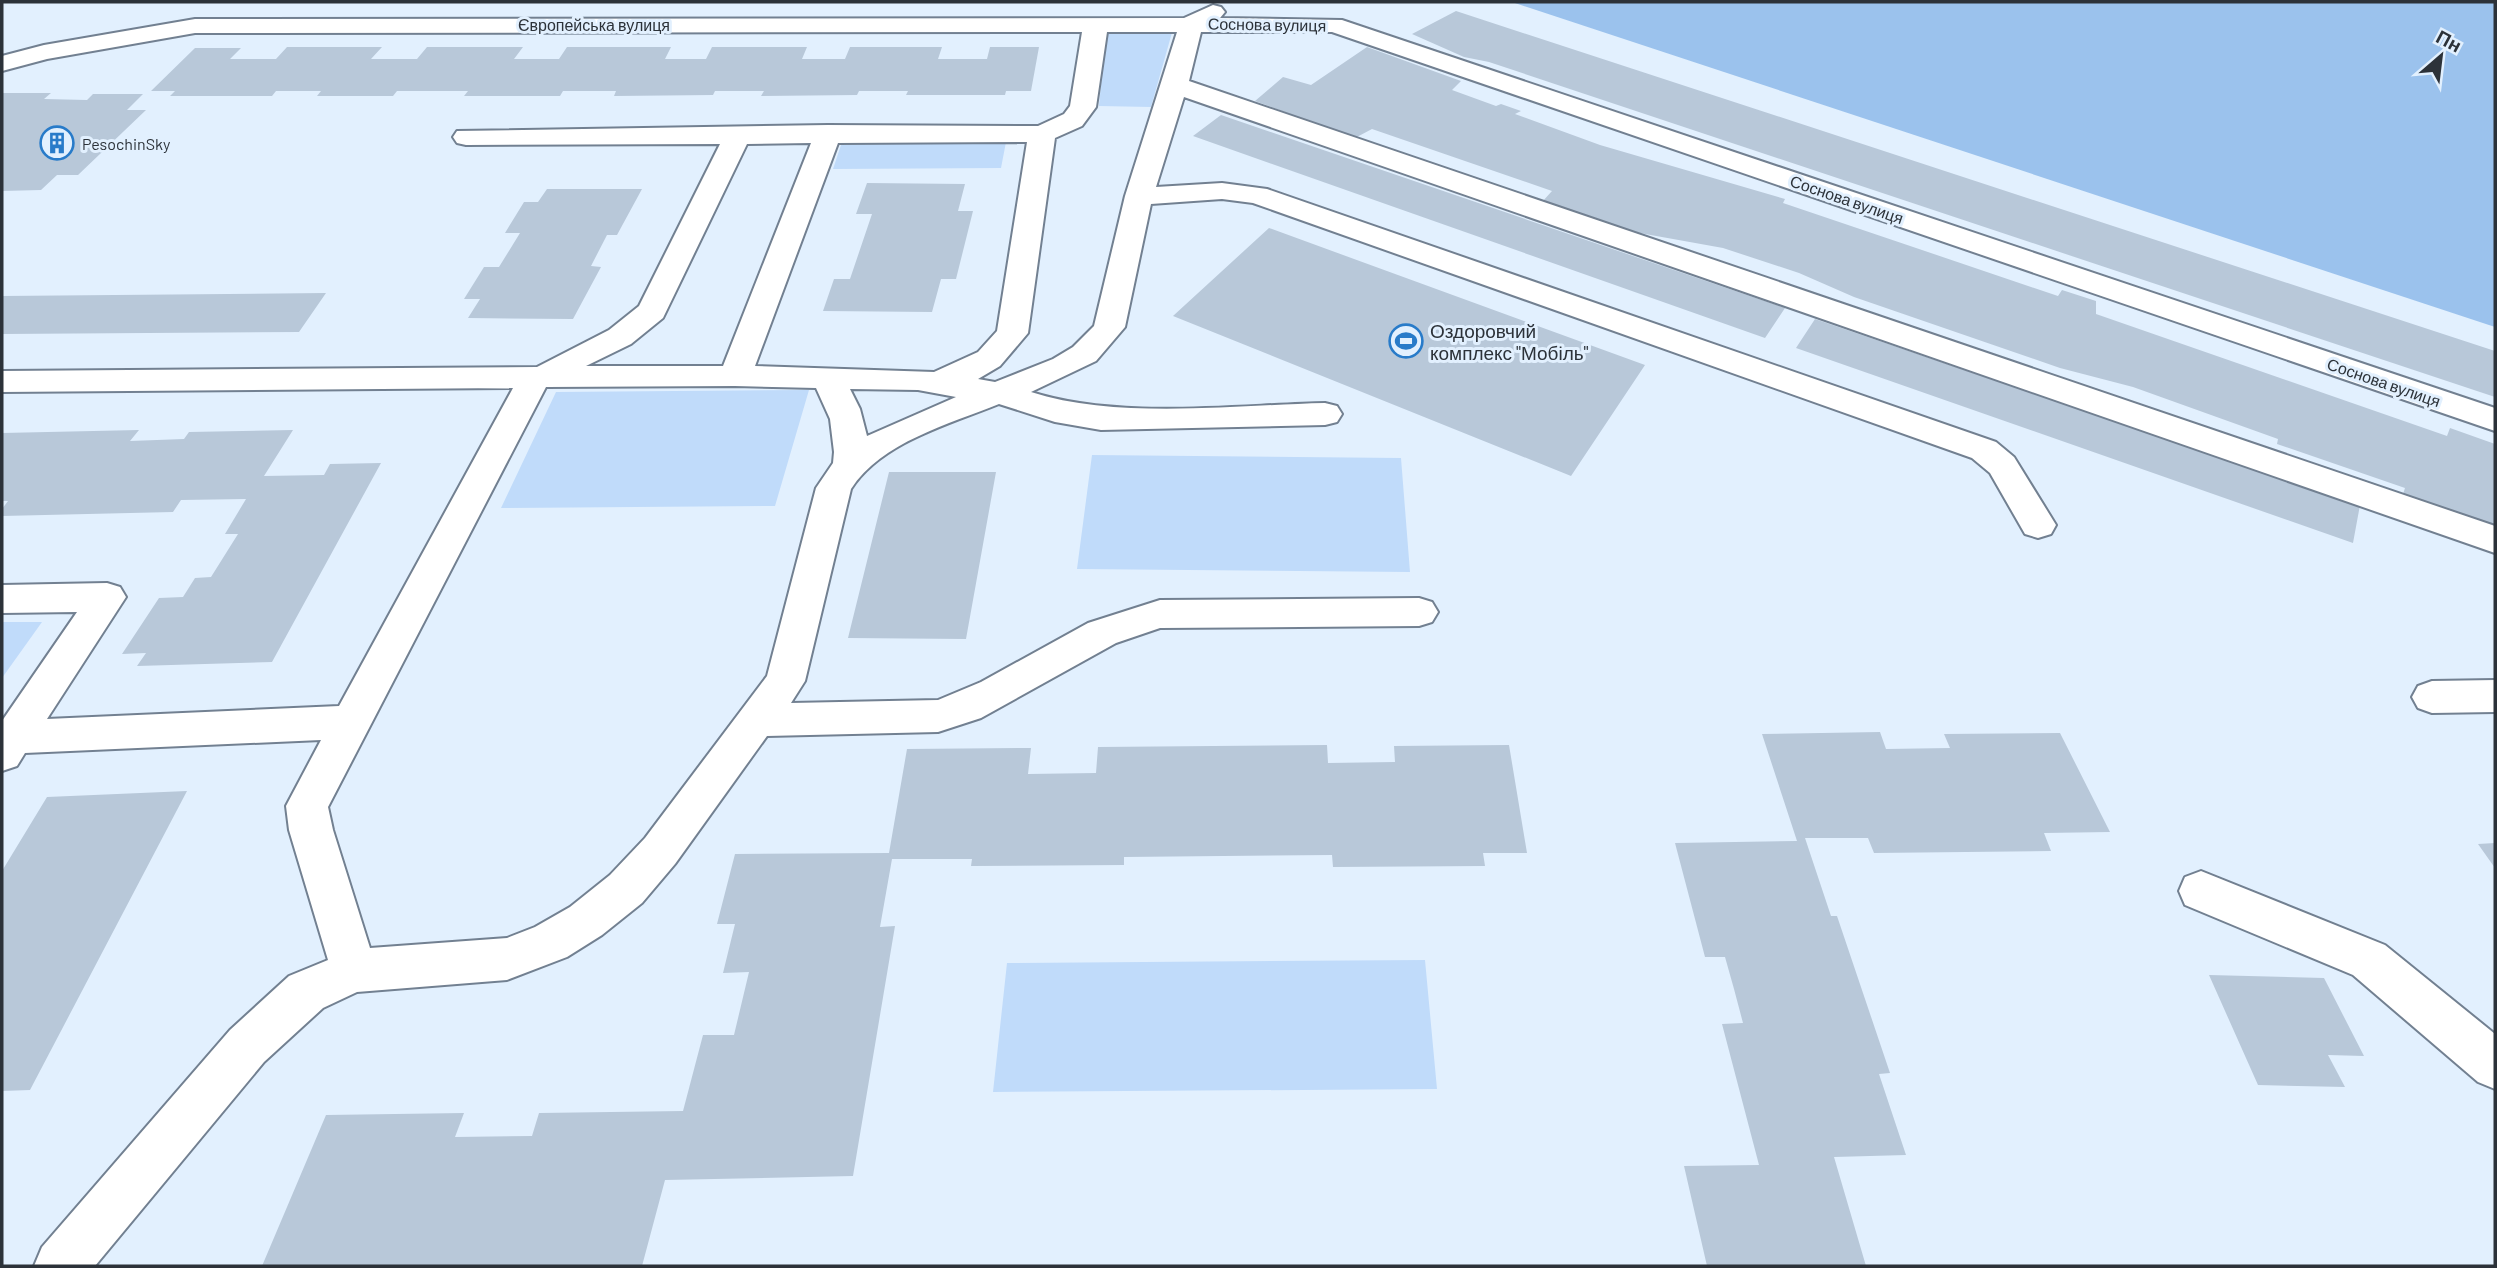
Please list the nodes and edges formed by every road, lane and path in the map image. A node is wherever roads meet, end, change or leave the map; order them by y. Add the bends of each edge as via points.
1 (1241, 2) edge
2 (1195, 12) edge
3 (1096, 23) junction
4 (2, 64) edge
5 (1175, 85) junction
6 (828, 133) junction
7 (1042, 134) junction
8 (738, 135) junction
9 (466, 136) dead end
10 (1139, 196) junction
11 (735, 376) junction
12 (536, 377) junction
13 (826, 378) junction
14 (2, 381) edge
15 (936, 383) junction
16 (1000, 393) junction
17 (1325, 414) dead end
18 (2495, 419) edge
19 (850, 465) junction
20 (2038, 525) dead end
21 (2495, 540) edge
22 (2, 599) edge
23 (1419, 612) dead end
24 (2495, 696) edge
25 (2432, 697) dead end
26 (755, 720) junction
27 (349, 722) junction
28 (7, 746) edge
29 (2201, 891) dead end
30 (354, 971) junction
31 (2495, 1065) edge
32 (61, 1266) edge

1 - 2 street
2 - 3 street, Європейська вулиця
2 - 5 street
2 - 18 street, Соснова вулиця via 1334,25
3 - 4 street, Європейська вулиця via 195,26
3 - 7 street via 1083,107 1073,120
5 - 10 street
5 - 21 street
6 - 7 street
6 - 8 street
6 - 11 street
7 - 15 street via 1012,333 989,359
8 - 9 street
8 - 12 street via 653,310 600,349
10 - 16 street via 1103,337 1071,363
10 - 20 street via 1222,191 1257,195 1984,450 2003,466
11 - 12 street
11 - 13 street
12 - 14 street
12 - 27 street
13 - 15 street
13 - 19 street via 849,417
15 - 16 street
16 - 17 street via 1055,411 1101,419
16 - 19 street via 878,445
19 - 26 street via 834,488 785,681
22 - 28 street via 107,597
23 - 26 street via 1151,616 1122,624 963,710 938,716
24 - 25 street
26 - 30 street via 660,851 626,889 586,921 551,942 507,959
27 - 28 street
27 - 30 street via 307,806
29 - 31 street via 2369,960
30 - 32 street via 306,992 247,1046

